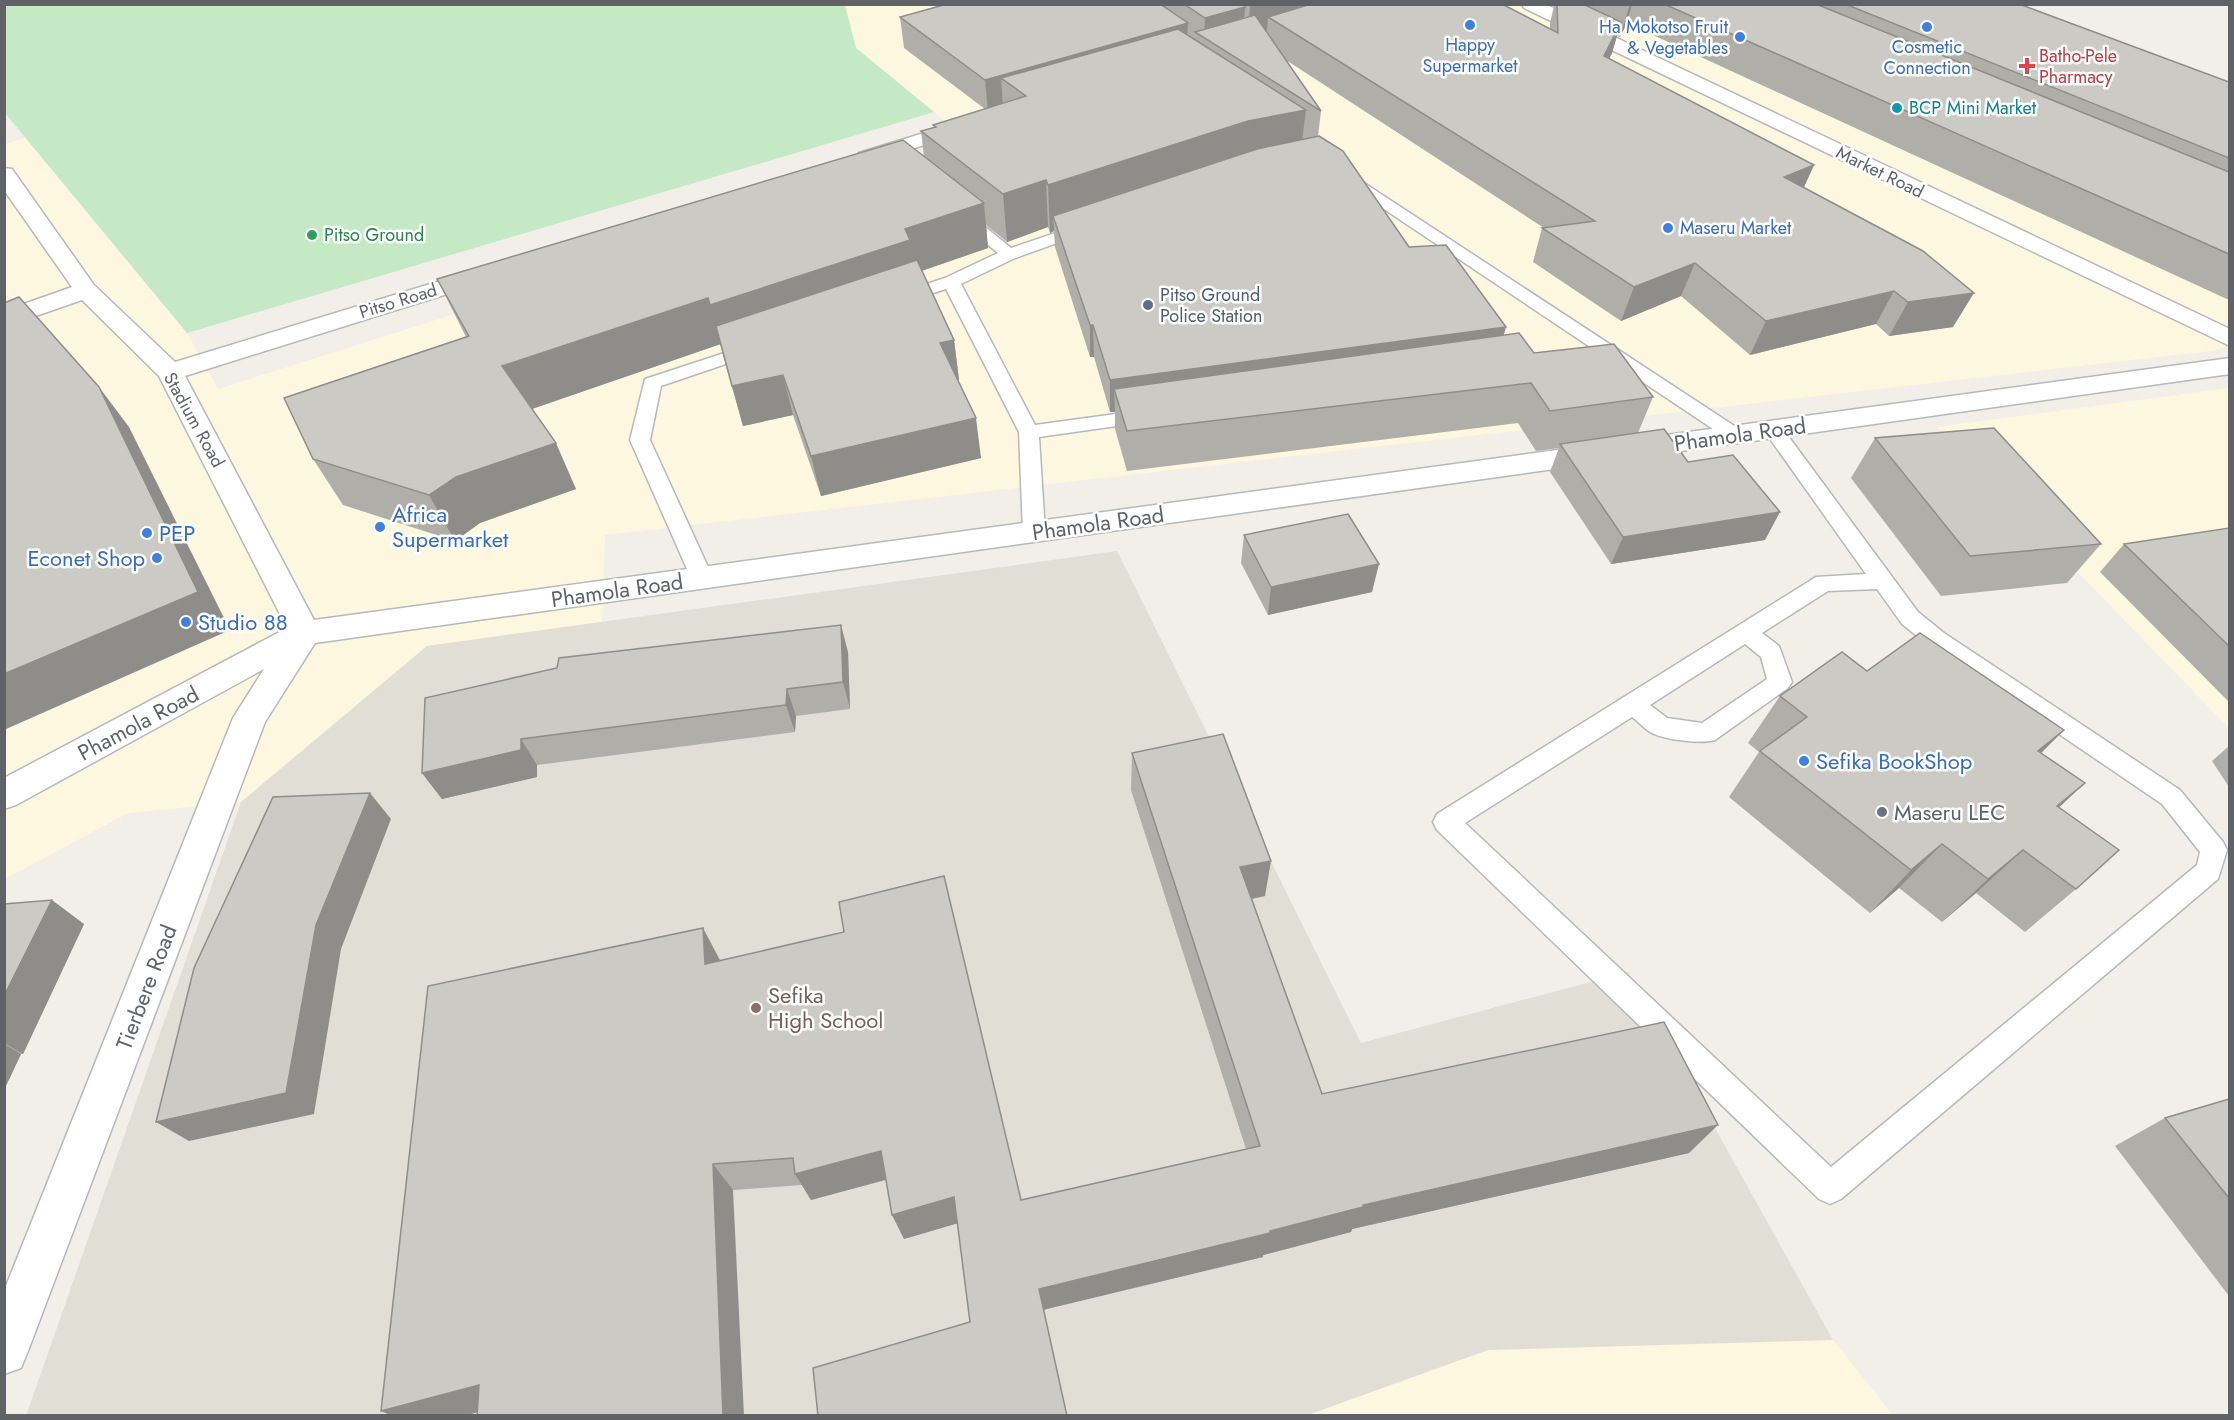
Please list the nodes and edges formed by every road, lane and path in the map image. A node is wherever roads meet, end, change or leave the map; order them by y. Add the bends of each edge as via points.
1 (1530, 4) edge
2 (984, 121) edge
3 (882, 152) junction
4 (849, 162) edge
5 (900, 166) edge
6 (1338, 172) edge
7 (4, 174) edge
8 (946, 202) edge
9 (1097, 224) edge
10 (1009, 254) junction
11 (498, 271) edge
12 (951, 282) junction
13 (86, 290) junction
14 (886, 303) edge
15 (4, 320) edge
16 (2229, 339) edge
17 (775, 341) edge
18 (1612, 351) junction
19 (1577, 356) edge
20 (2229, 366) edge
21 (170, 372) junction
22 (1169, 413) edge
23 (1773, 429) junction
24 (1029, 432) junction
25 (1735, 435) junction
26 (1034, 532) junction
27 (702, 578) junction
28 (1884, 581) junction
29 (1744, 632) junction
30 (305, 633) junction
31 (1634, 705) junction
32 (4, 795) edge
33 (4, 1351) edge

1 - 16 street, Market Road
2 - 3 street
3 - 4 street
3 - 5 lane
6 - 18 lane
7 - 13 street, Stadium Road
8 - 10 lane
9 - 10 lane
10 - 12 lane
11 - 21 street, Pitso Road
12 - 14 lane
12 - 24 lane
13 - 15 street
13 - 21 street, Stadium Road
17 - 27 lane via 652,383 640,440
18 - 19 lane
18 - 25 lane
20 - 23 street, Phamola Road
21 - 30 street, Stadium Road
22 - 24 lane
23 - 25 street, Phamola Road
23 - 28 lane
24 - 26 lane
25 - 26 street, Phamola Road
26 - 27 street, Phamola Road
27 - 30 street, Phamola Road
28 - 29 lane via 1824,583
28 - 31 lane via 1911,618 1936,639 2171,797 2214,850 2209,871 1830,1188 1446,822
29 - 31 lane
29 - 31 lane via 1771,652 1780,682 1706,733 1661,727
30 - 32 street, Phamola Road
30 - 33 street, Tierbere Road via 250,718

